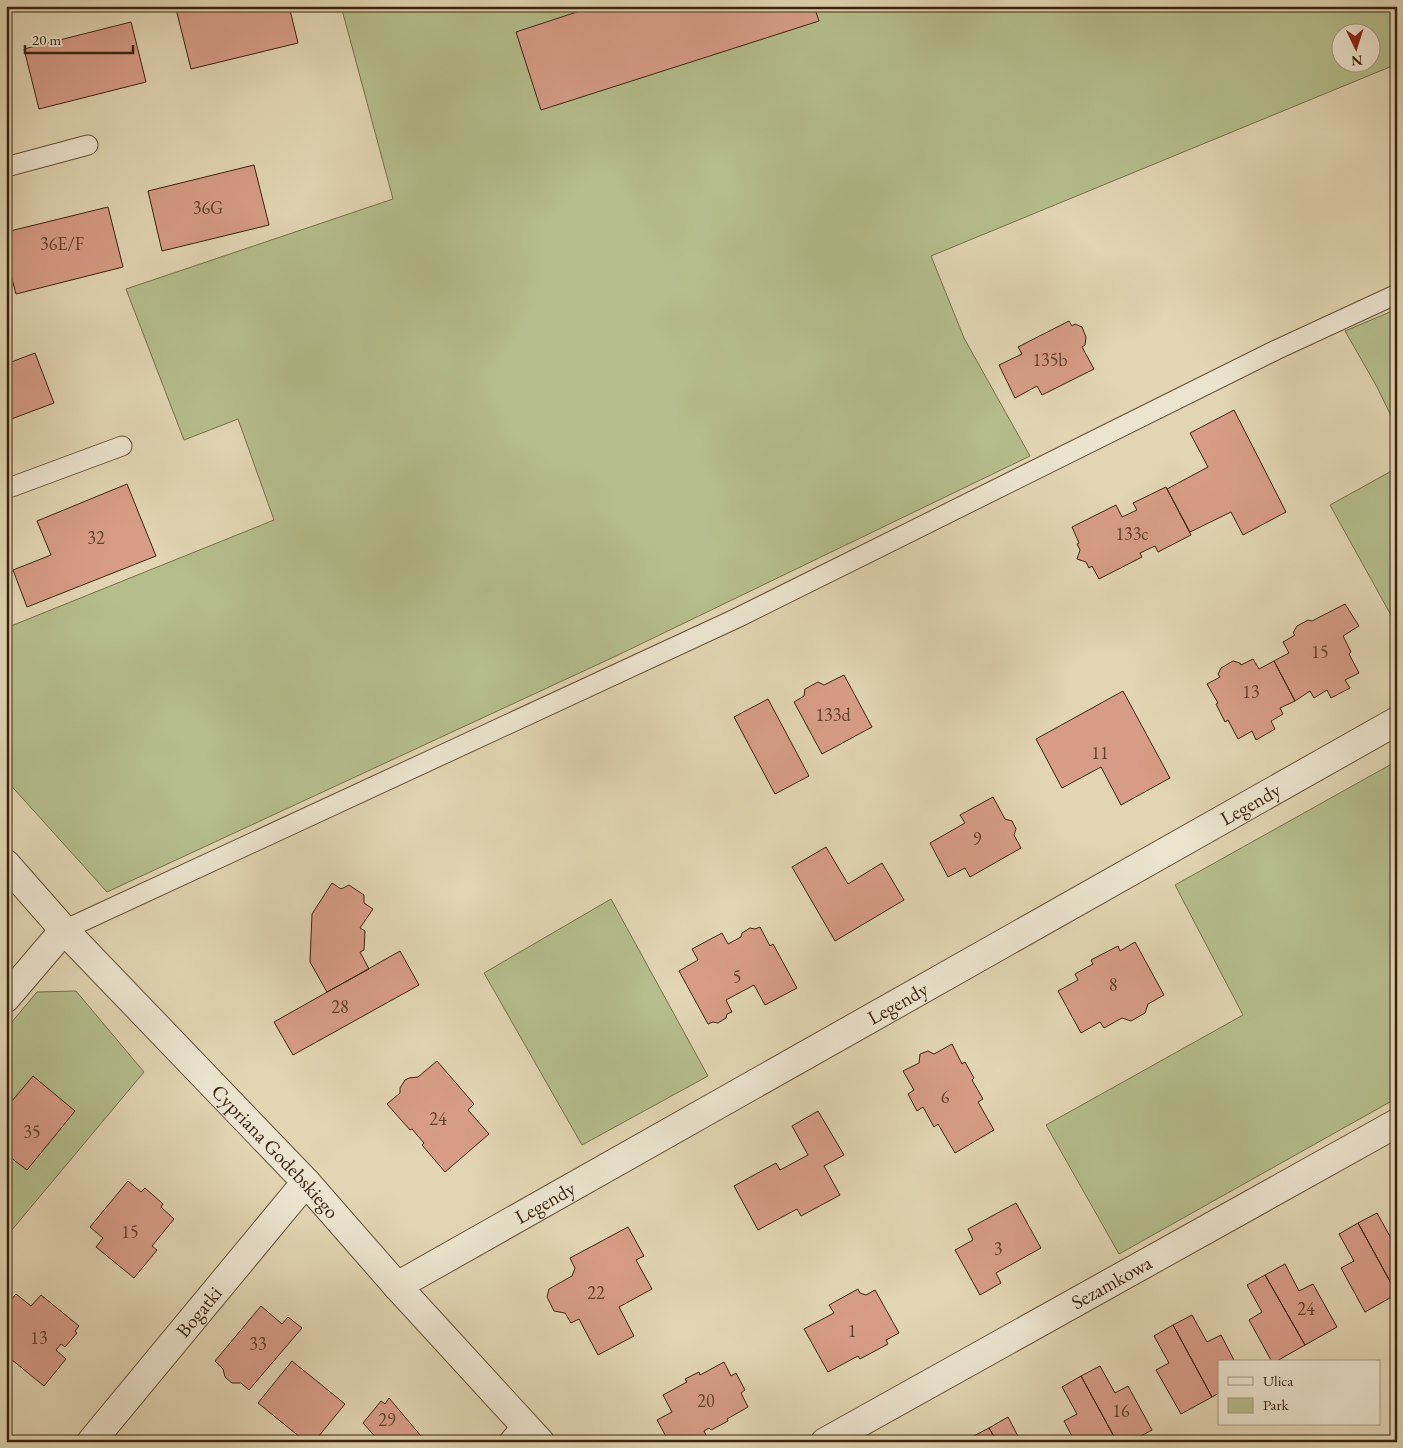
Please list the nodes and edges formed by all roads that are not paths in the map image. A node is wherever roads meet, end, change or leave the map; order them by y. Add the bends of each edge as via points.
1 (88, 145) dead end
2 (6, 167) edge
3 (1397, 294) edge
4 (122, 446) dead end
5 (6, 489) edge
6 (1397, 721) edge
7 (6, 864) edge
8 (64, 930) junction
9 (6, 998) edge
10 (1397, 1123) edge
11 (306, 1182) junction
12 (397, 1286) junction
13 (523, 1436) edge
14 (91, 1442) edge
15 (825, 1442) edge

1 - 2 lane
3 - 8 lane via 1276,350 737,618
4 - 5 lane
6 - 12 street, Legendy
7 - 8 street, Cypriana Godebskiego
8 - 9 street
8 - 11 street, Cypriana Godebskiego
10 - 15 street, Sezamkowa
11 - 12 street, Cypriana Godebskiego
11 - 14 street, Bogatki
12 - 13 street, Cypriana Godebskiego

